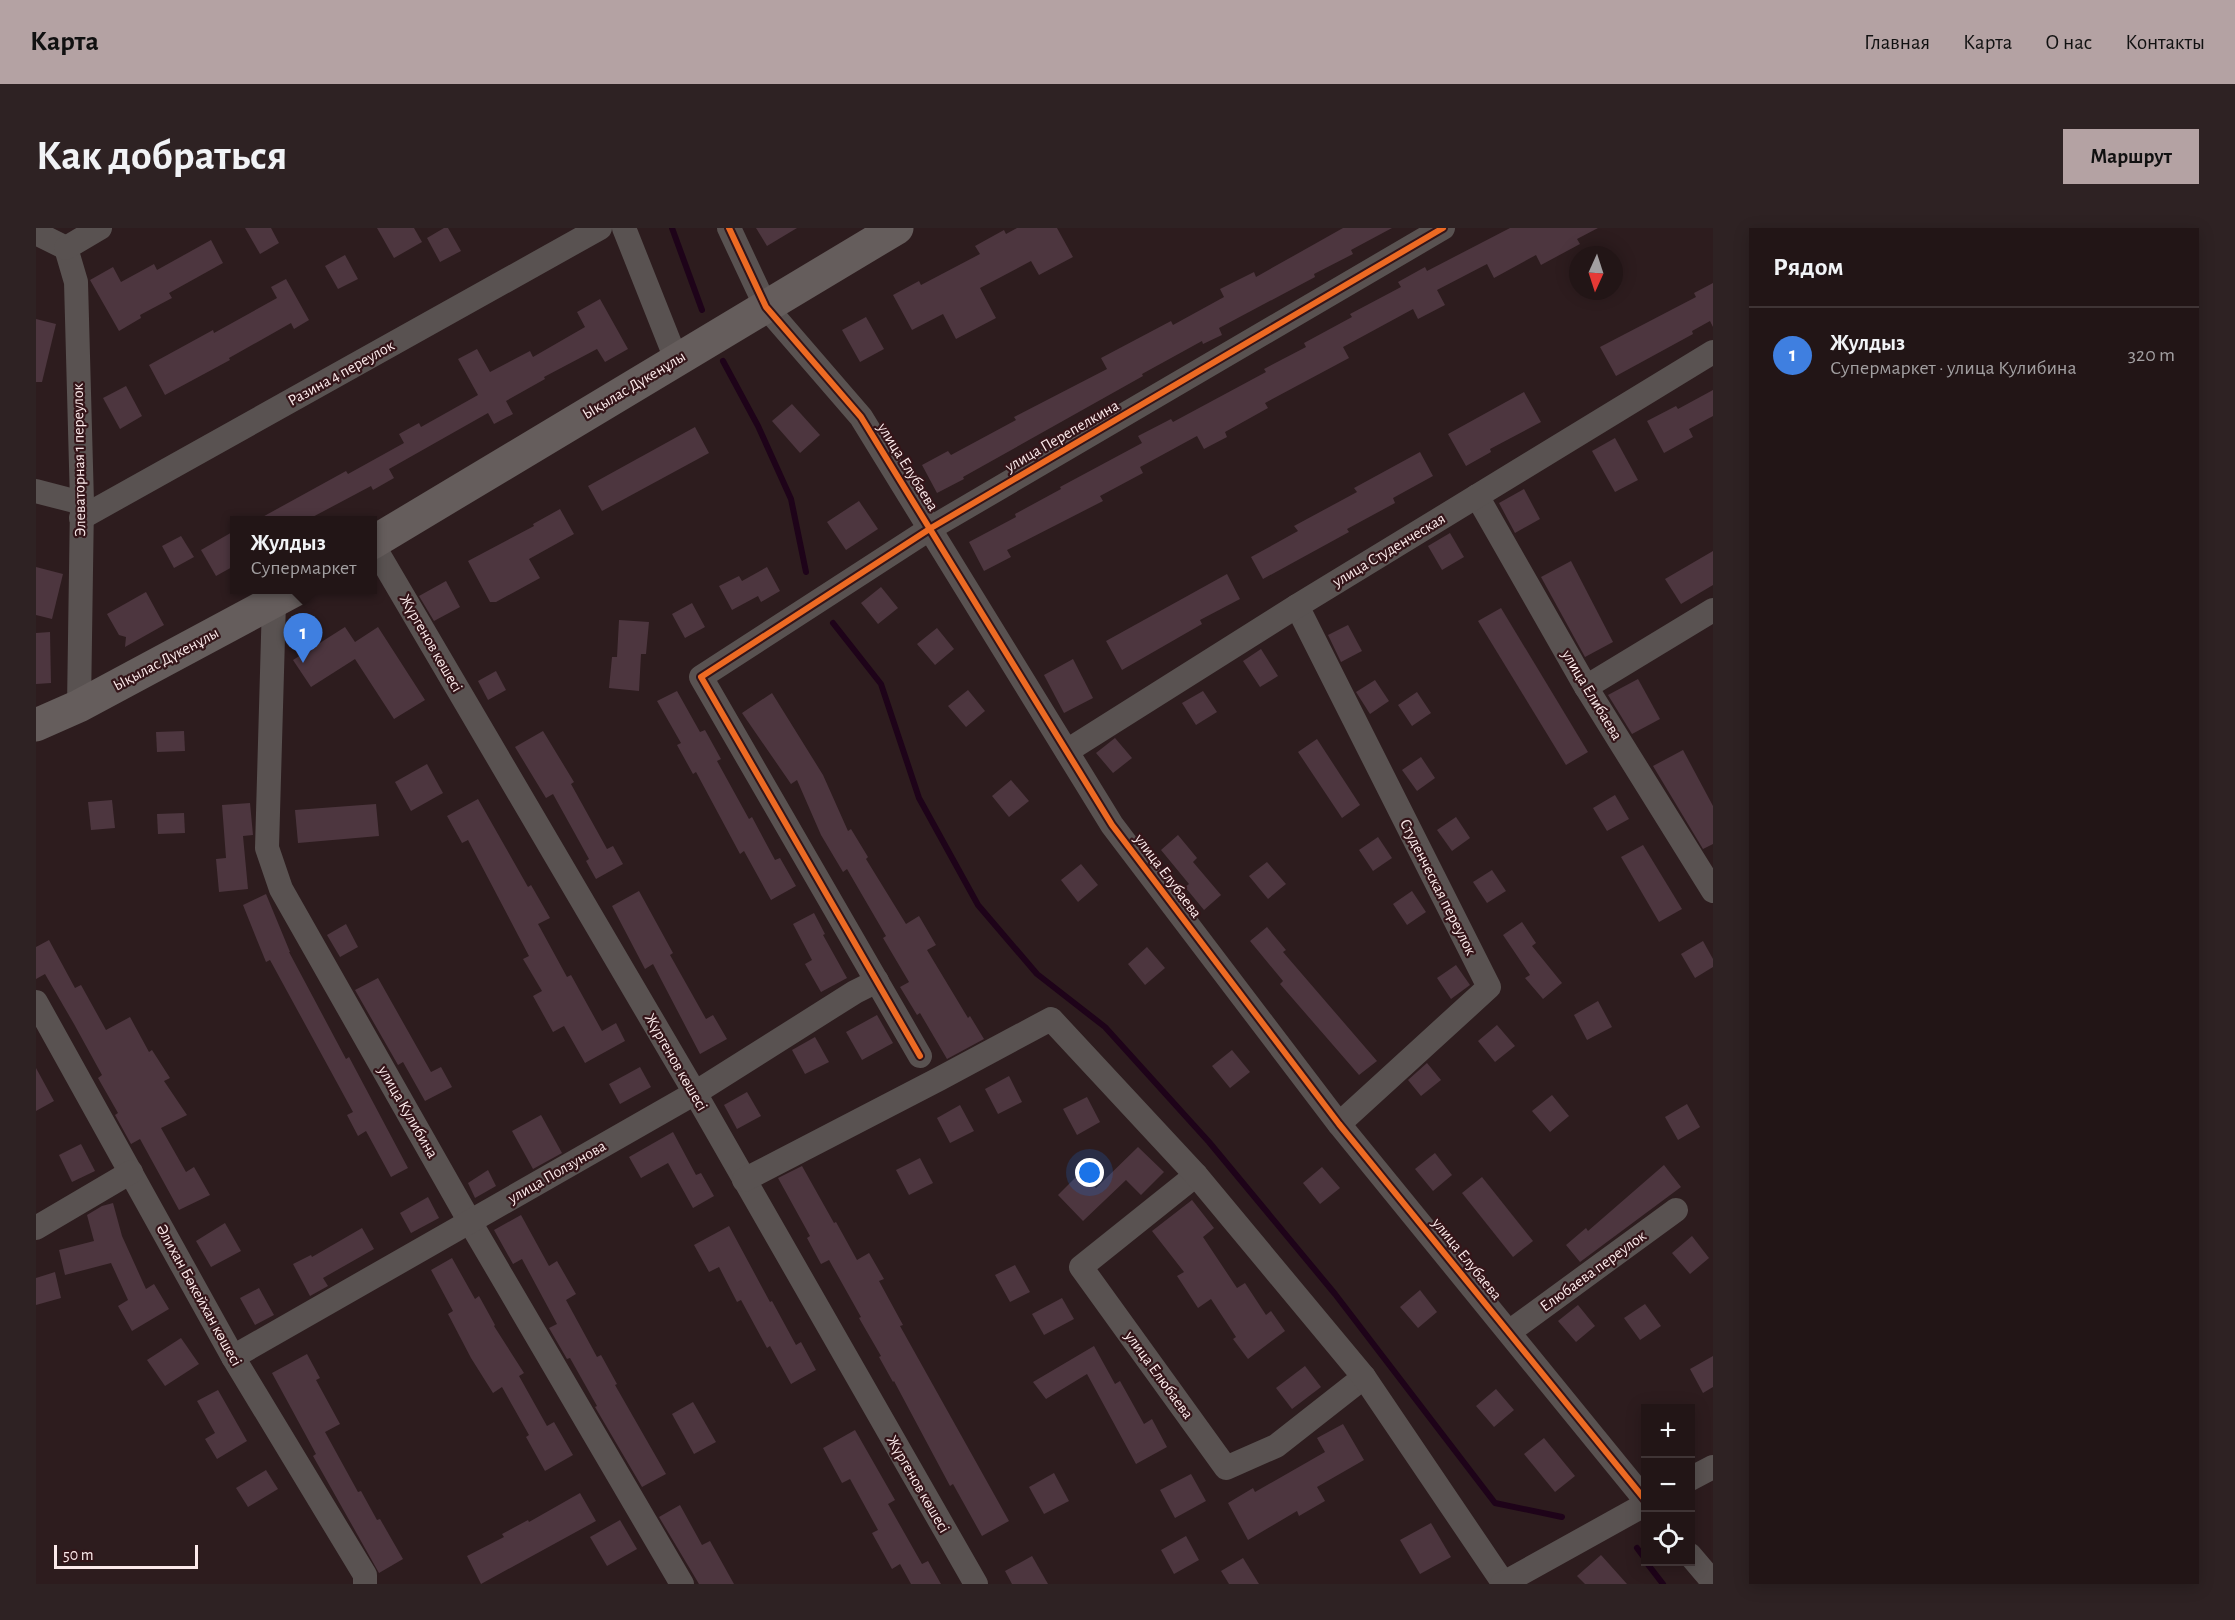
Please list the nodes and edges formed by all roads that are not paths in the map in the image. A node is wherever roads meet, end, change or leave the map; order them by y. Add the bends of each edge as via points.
1 (100, 228) edge
2 (600, 228) edge
3 (624, 228) edge
4 (729, 228) edge
5 (897, 228) edge
6 (1443, 228) edge
7 (36, 233) edge
8 (66, 248) junction
9 (766, 307) junction
10 (1713, 352) edge
11 (676, 359) junction
12 (36, 491) edge
13 (1477, 496) junction
14 (81, 510) junction
15 (931, 528) junction
16 (377, 540) edge
17 (377, 552) edge
18 (284, 596) edge
19 (1297, 606) junction
20 (1713, 610) edge
21 (1586, 687) junction
22 (79, 706) junction
23 (36, 725) edge
24 (1067, 751) junction
25 (1710, 878) edge
26 (877, 981) junction
27 (36, 1002) edge
28 (920, 1056) dead end
29 (695, 1093) junction
30 (1339, 1124) junction
31 (130, 1172) junction
32 (1196, 1175) junction
33 (744, 1180) junction
34 (1676, 1210) dead end
35 (470, 1222) junction
36 (36, 1228) edge
37 (1509, 1332) junction
38 (233, 1357) junction
39 (1364, 1377) junction
40 (1713, 1467) edge
41 (1695, 1476) edge
42 (1641, 1496) edge
43 (1641, 1505) edge
44 (1695, 1561) edge
45 (1713, 1582) edge
46 (365, 1584) edge
47 (682, 1584) edge
48 (976, 1584) edge
49 (1503, 1584) edge

1 - 8 street
2 - 14 street, Разина 4 переулок
3 - 11 street
4 - 9 street, улица Елубаева
5 - 9 street, Ықылас Дүкенұлы
6 - 15 street, улица Перепелкина
7 - 8 street
8 - 14 street, Элеваторная 1 переулок via 76,282
9 - 11 street, Ықылас Дүкенұлы
9 - 15 street, улица Елубаева via 861,417
10 - 13 street, улица Студенческая
11 - 16 street, Ықылас Дүкенұлы
12 - 14 street
13 - 19 street, улица Студенческая
13 - 21 street, улица Елибаева
14 - 22 street, Элеваторная 1 переулок
15 - 24 street, улица Елубаева
15 - 26 street, улица Перепелкина via 701,677
17 - 29 street, Жүргенов көшесі
18 - 22 street, Ықылас Дүкенұлы
18 - 35 street, улица Кулибина via 267,848 281,889
19 - 24 street, улица Студенческая
19 - 30 street, Студенческая переулок via 1489,987
20 - 21 street
21 - 25 street, улица Елибаева
22 - 23 street, Ықылас Дүкенұлы
24 - 30 street, улица Елубаева via 1112,825
26 - 28 street
26 - 29 street, улица Ползунова
27 - 31 street, Әлихан Бөкейхан көшесі
29 - 33 street, Жүргенов көшесі
29 - 35 street, улица Ползунова
30 - 37 street, улица Елубаева
31 - 36 street
31 - 38 street, Әлихан Бөкейхан көшесі
32 - 33 street via 1051,1019
32 - 39 street
32 - 39 street, улица Елюбаева via 1081,1267 1226,1468 1276,1446
33 - 48 street, Жүргенов көшесі
34 - 37 street, Елюбаева переулок
35 - 38 street, улица Ползунова
35 - 47 street, улица Кулибина
37 - 42 street, улица Елубаева
38 - 46 street, Әлихан Бөкейхан көшесі via 365,1575
39 - 49 street
40 - 41 street
43 - 49 street
44 - 45 street

